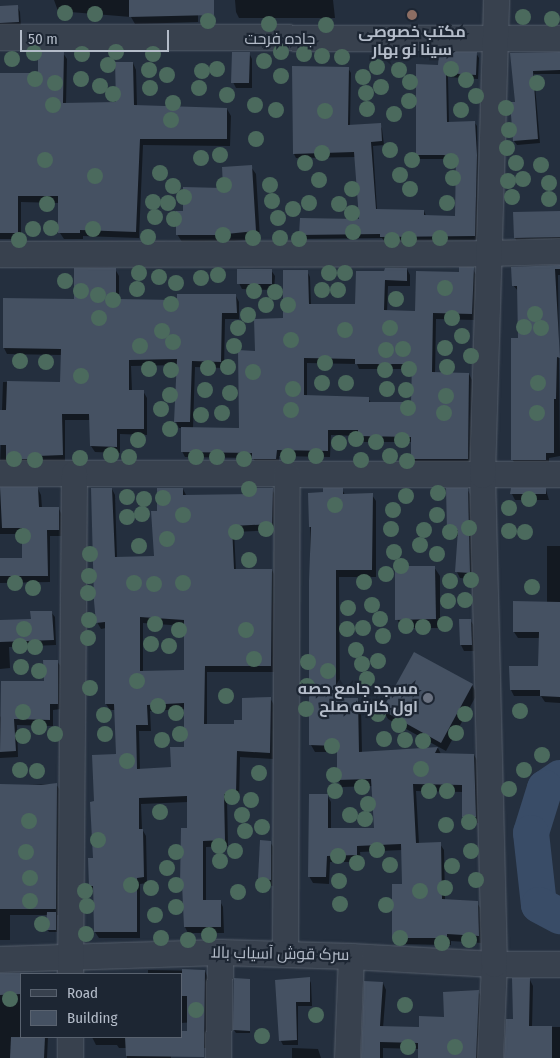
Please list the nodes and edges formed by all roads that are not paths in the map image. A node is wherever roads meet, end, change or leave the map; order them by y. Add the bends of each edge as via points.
1 (496, 0) edge
2 (0, 37) edge
3 (560, 38) edge
4 (493, 40) junction
5 (560, 251) edge
6 (488, 253) junction
7 (0, 254) edge
8 (0, 472) edge
9 (74, 473) junction
10 (287, 474) junction
11 (560, 474) edge
12 (482, 475) junction
13 (220, 952) junction
14 (285, 953) junction
15 (351, 956) junction
16 (0, 959) edge
17 (494, 964) junction
18 (560, 964) edge
19 (69, 966) edge
20 (70, 1038) edge
21 (70, 1058) edge
22 (218, 1058) edge
23 (347, 1058) edge
24 (490, 1058) edge

1 - 4 street
2 - 4 street, جاده فرحت
3 - 4 street, جاده فرحت
4 - 6 street
5 - 6 street
6 - 7 street
6 - 12 street
8 - 9 street
9 - 10 street
9 - 19 street
10 - 12 street
10 - 14 street
11 - 12 street
12 - 17 street
13 - 14 street, سرک قوش آسیاب بالا
13 - 19 street, سرک قوش آسیاب بالا
13 - 22 street
14 - 15 street, سرک قوش آسیاب بالا
15 - 17 street, سرک قوش آسیاب بالا
15 - 23 street
16 - 19 street, سرک قوش آسیاب بالا
17 - 18 street, سرک قوش آسیاب بالا
17 - 24 street
20 - 21 street

